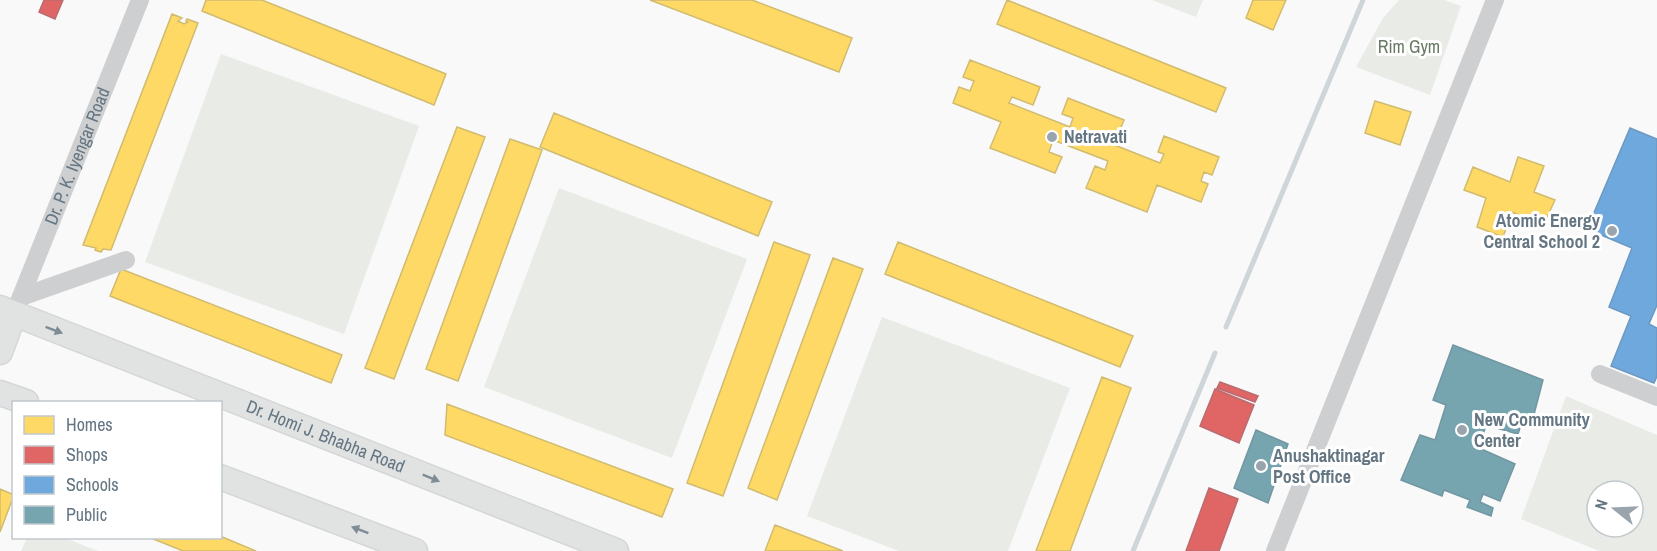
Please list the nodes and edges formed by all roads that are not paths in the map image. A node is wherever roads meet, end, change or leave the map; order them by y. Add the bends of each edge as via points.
1 (140, 0) edge
2 (1495, 0) edge
3 (126, 260) dead end
4 (12, 306) edge
5 (0, 352) edge
6 (1600, 374) dead end
7 (0, 393) edge
8 (1657, 397) edge
9 (23, 401) edge
10 (222, 478) edge
11 (415, 551) edge
12 (616, 551) edge
13 (1275, 551) edge

1 - 4 street, Dr. P. K. Iyengar Road
2 - 13 street
3 - 4 street
4 - 5 street
4 -> 12 street, Dr. Homi J. Bhabha Road
6 - 8 street
7 - 9 street
11 -> 10 street

